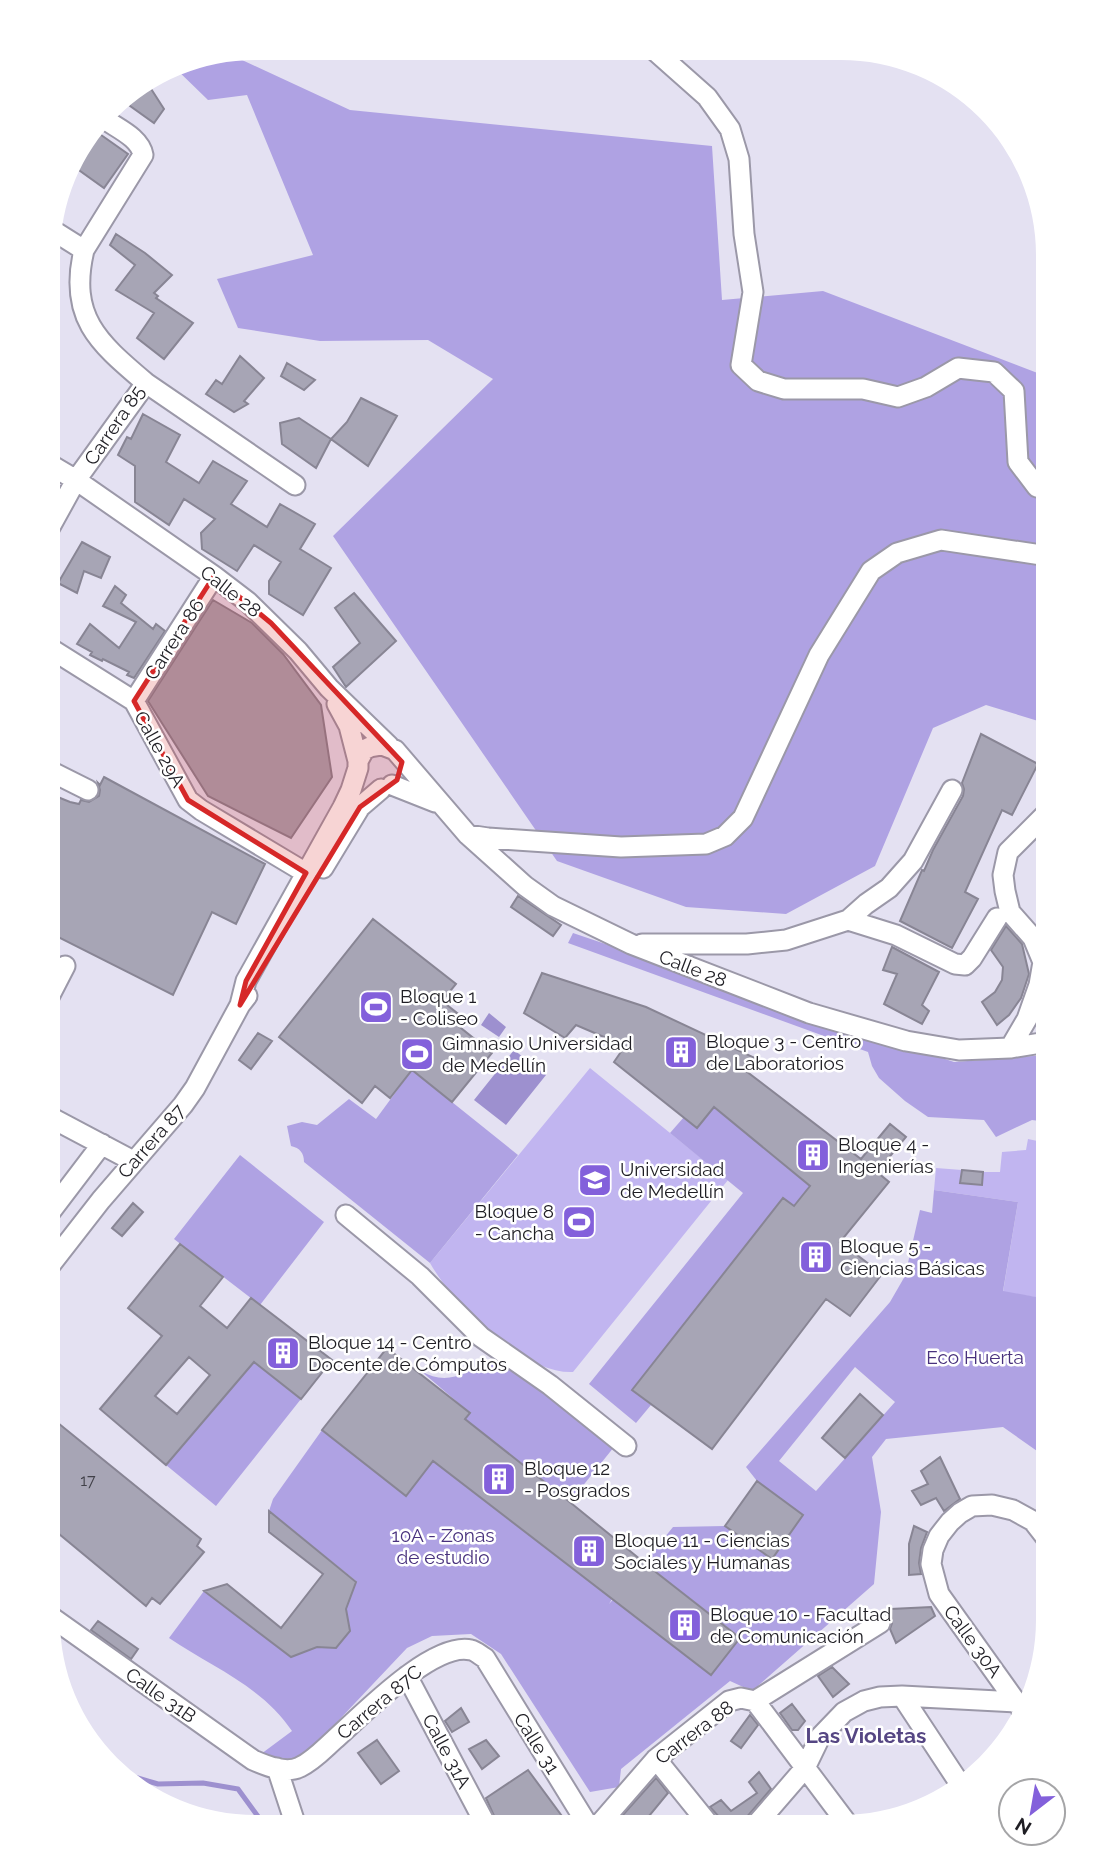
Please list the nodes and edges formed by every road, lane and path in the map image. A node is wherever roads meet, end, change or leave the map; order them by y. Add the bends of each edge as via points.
1 (665, 60) edge
2 (111, 124) edge
3 (61, 235) edge
4 (84, 250) junction
5 (146, 383) junction
6 (60, 471) edge
7 (76, 480) junction
8 (1036, 484) edge
9 (295, 485) dead end
10 (60, 509) edge
11 (1036, 554) edge
12 (214, 576) junction
13 (60, 655) edge
14 (329, 688) junction
15 (134, 701) junction
16 (394, 751) junction
17 (358, 765) junction
18 (60, 776) edge
19 (387, 787) junction
20 (88, 790) dead end
21 (952, 790) dead end
22 (447, 811) junction
23 (1036, 824) edge
24 (468, 835) junction
25 (306, 873) junction
26 (997, 918) dead end
27 (848, 920) junction
28 (631, 944) junction
29 (1036, 944) edge
30 (65, 966) dead end
31 (60, 976) edge
32 (1035, 995) edge
33 (240, 1005) junction
34 (1035, 1044) edge
35 (1010, 1048) junction
36 (60, 1122) edge
37 (102, 1144) junction
38 (134, 1161) junction
39 (60, 1199) edge
40 (346, 1215) dead end
41 (60, 1253) edge
42 (626, 1446) dead end
43 (1035, 1524) edge
44 (60, 1623) edge
45 (880, 1623) dead end
46 (485, 1658) joint
47 (407, 1676) junction
48 (902, 1696) junction
49 (755, 1701) junction
50 (1017, 1702) edge
51 (1015, 1706) edge
52 (656, 1759) junction
53 (805, 1768) junction
54 (277, 1769) junction
55 (955, 1778) edge
56 (292, 1815) edge
57 (481, 1815) edge
58 (582, 1815) edge
59 (607, 1815) edge
60 (701, 1815) edge
61 (765, 1815) edge
62 (841, 1815) edge

1 - 8 street via 707,97 730,128 740,159 753,292 741,365 758,381 784,389 863,389 898,397 958,368 994,372 1014,391 1018,461
2 - 4 street via 138,143 143,155
3 - 4 street
4 - 5 street, Carrera 85 via 80,279 87,322 117,359
5 - 7 street, Carrera 85
5 - 9 street
6 - 7 street, Calle 28
7 - 10 street, Carrera 85
7 - 12 street, Calle 28
11 - 24 street via 941,540 897,553 871,571 819,655 743,818 725,836 706,844 621,847
12 - 14 street, Calle 28 via 271,624
12 - 15 street, Carrera 86
13 - 15 street, Calle 29A
14 - 16 street, Calle 28
14 - 17 street via 349,726
15 - 25 street, Calle 29A via 188,800
16 - 17 street via 382,745 370,747
16 - 19 street via 402,768 397,780
16 - 22 street, Calle 28
17 - 19 street via 363,781 374,788
17 - 25 street, Carrera 87 via 343,807
18 - 20 street
19 - 22 street via 432,801
19 - 33 street, Carrera 87 via 360,807 256,986
21 - 27 street via 913,861 889,888
22 - 24 street, Calle 28
23 - 29 street via 1008,852 1003,875 1010,912
24 - 28 street, Calle 28 via 553,906
25 - 33 street, Carrera 87 via 246,981
26 - 27 street via 965,965
27 - 28 street via 786,940
28 - 35 street, Calle 28 via 809,1013 875,1033 959,1049
30 - 31 street
32 - 35 street
33 - 38 street, Carrera 87 via 195,1088
34 - 35 street, Calle 28
36 - 37 street
37 - 38 street
37 - 39 street
38 - 41 street, Carrera 87
40 - 42 street via 421,1276 481,1337 559,1391
43 - 50 street, Calle 30A via 1013,1510 972,1506 939,1536 931,1564 939,1594
44 - 54 street, Calle 31B via 253,1760
45 - 49 street, Carrera 88
46 - 47 street, Carrera 87C via 472,1650 457,1650 439,1655
46 - 58 street, Calle 31
47 - 54 street, Carrera 87C via 315,1757 299,1768
47 - 57 street, Calle 31A
48 - 51 street
48 - 53 street via 864,1701 844,1712 820,1737
48 - 55 street
49 - 52 street, Carrera 88 via 729,1701
49 - 53 street
52 - 59 street, Carrera 88
52 - 60 street
53 - 61 street
53 - 62 street
54 - 56 street

